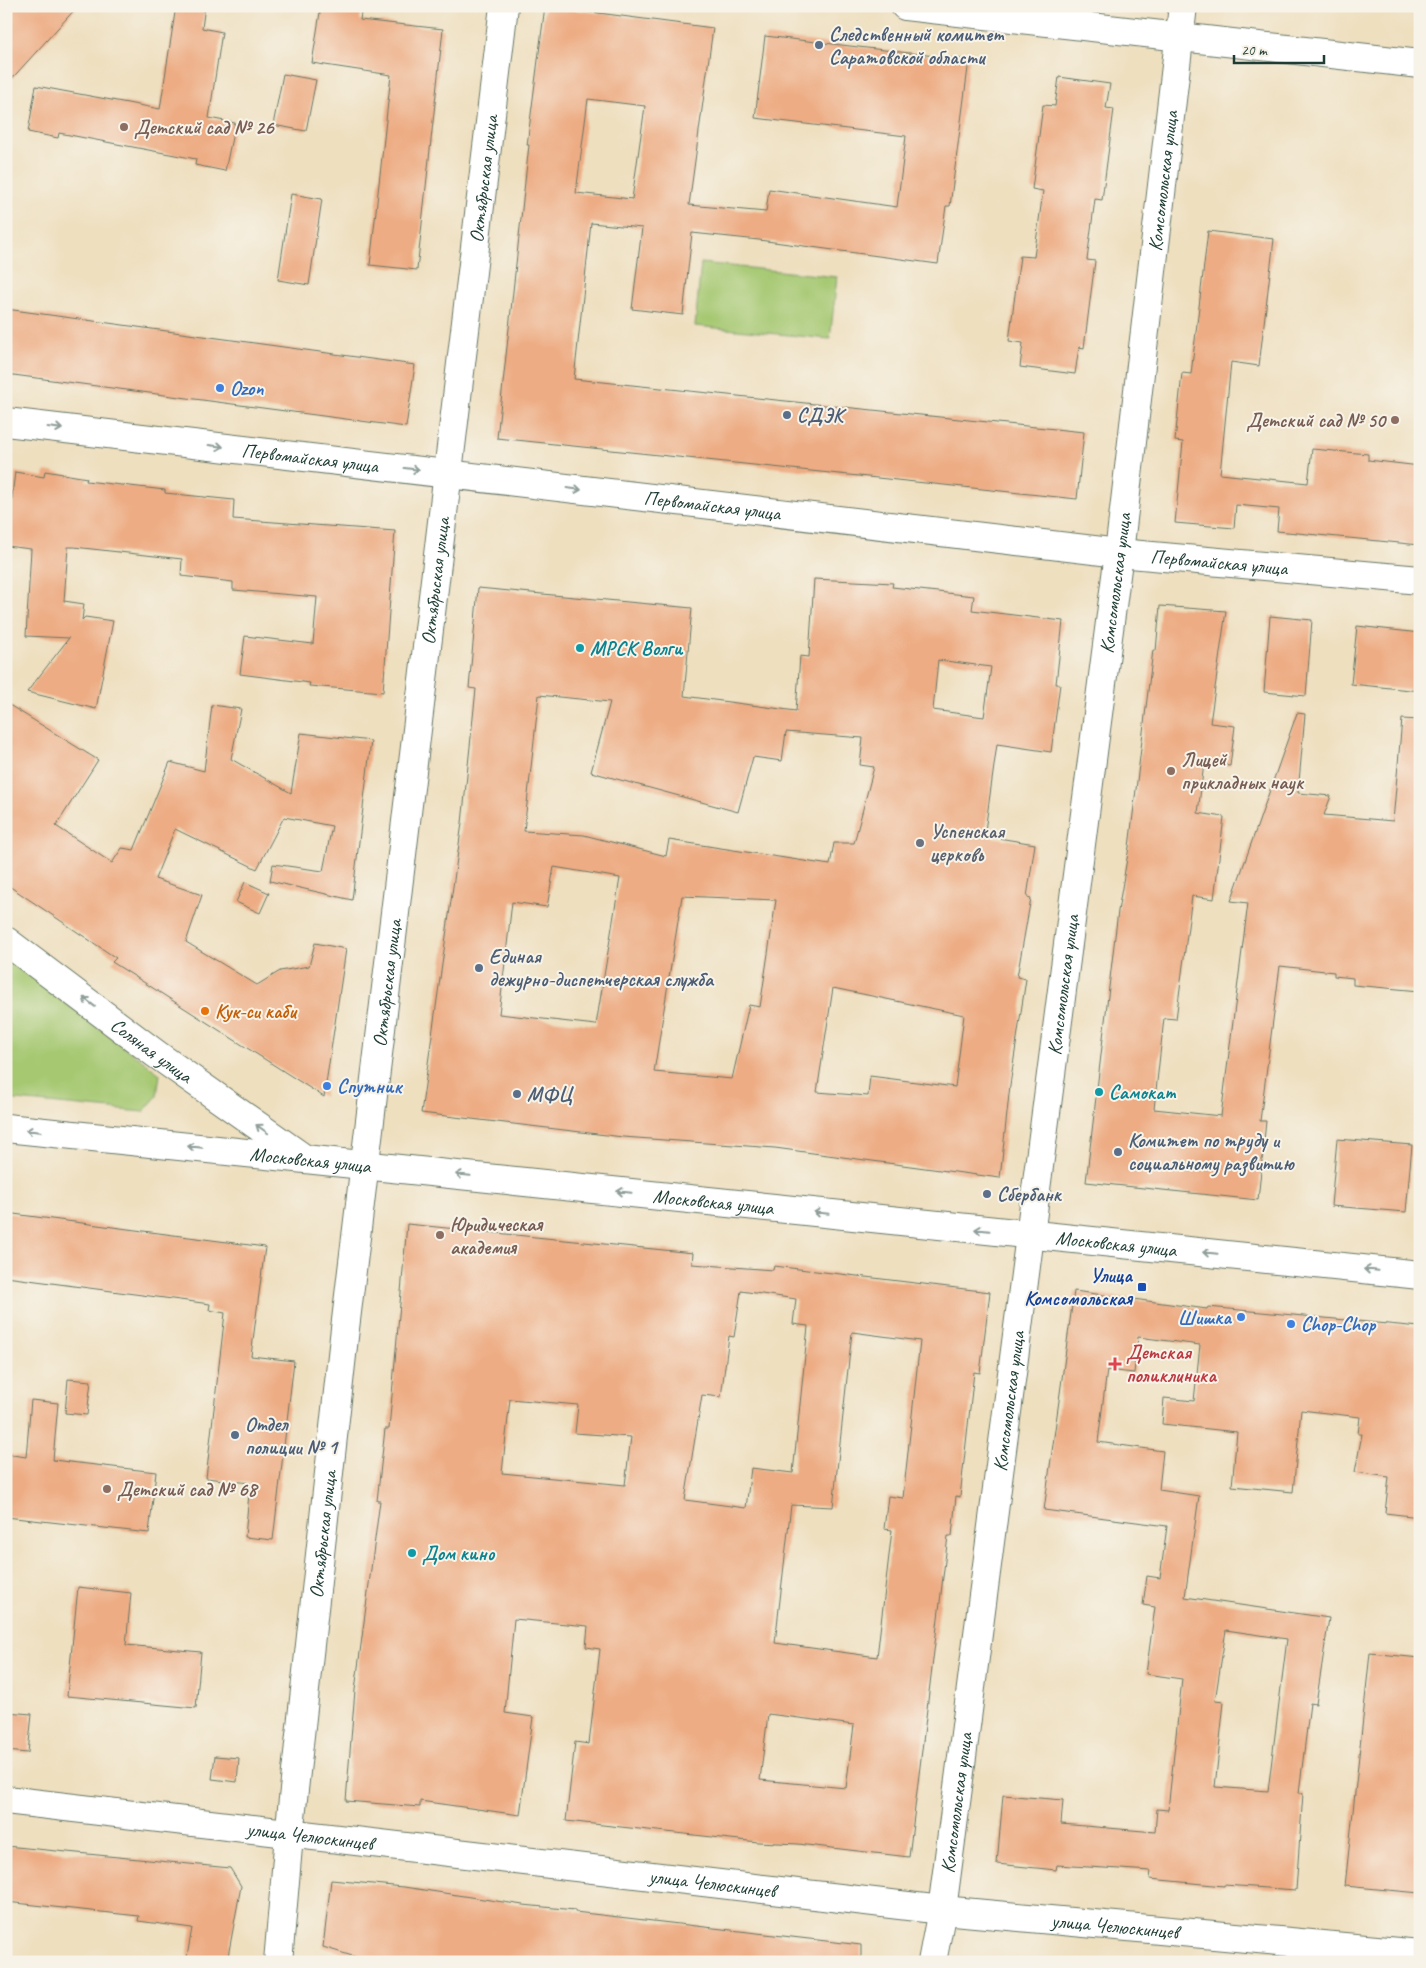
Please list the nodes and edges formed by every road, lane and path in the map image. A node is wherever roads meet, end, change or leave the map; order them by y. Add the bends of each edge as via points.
1 (504, 6) edge
2 (905, 6) edge
3 (1183, 6) edge
4 (1180, 37) junction
5 (1420, 64) edge
6 (6, 422) edge
7 (448, 474) junction
8 (1119, 553) junction
9 (1420, 580) edge
10 (6, 941) edge
11 (6, 1128) edge
12 (302, 1157) junction
13 (365, 1164) junction
14 (1031, 1235) junction
15 (1420, 1275) edge
16 (6, 1800) edge
17 (289, 1835) junction
18 (942, 1910) junction
19 (1420, 1954) edge
20 (278, 1962) edge
21 (932, 1962) edge

1 - 7 street, Октябрьская улица
2 - 4 street
3 - 4 street, Комсомольская улица
4 - 5 street
4 - 8 street, Комсомольская улица
6 -> 7 street, Первомайская улица
7 -> 8 street, Первомайская улица
7 - 13 street, Октябрьская улица
8 - 9 street, Первомайская улица
8 - 14 street, Комсомольская улица
12 -> 10 street, Соляная улица via 156,1054
12 -> 11 street, Московская улица
12 - 13 street, Московская улица
14 -> 13 street, Московская улица
13 - 17 street, Октябрьская улица
15 -> 14 street, Московская улица
14 - 18 street, Комсомольская улица
16 - 17 street, улица Челюскинцев
17 - 18 street, улица Челюскинцев
17 - 20 street, Октябрьская улица
18 - 19 street, улица Челюскинцев
18 - 21 street, Комсомольская улица

